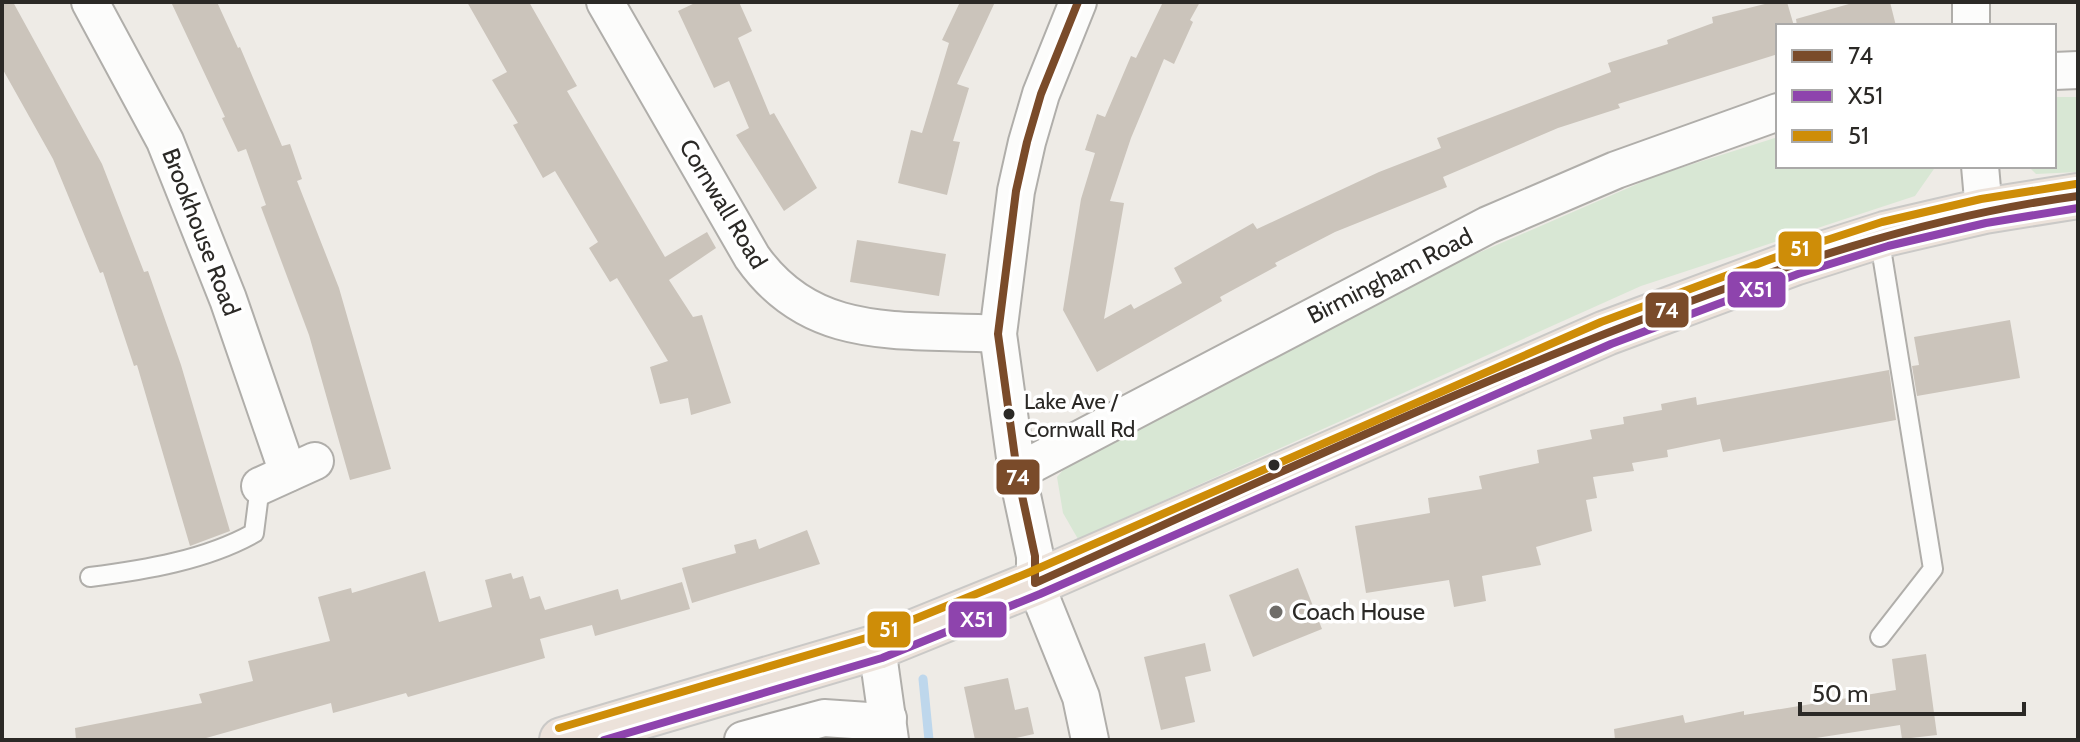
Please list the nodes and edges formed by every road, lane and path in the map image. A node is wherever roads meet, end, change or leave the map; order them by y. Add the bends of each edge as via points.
1 (90, 2) edge
2 (605, 2) edge
3 (1078, 2) edge
4 (1971, 2) edge
5 (1971, 24) edge
6 (2078, 70) edge
7 (2056, 71) edge
8 (1776, 113) edge
9 (1980, 168) edge
10 (2078, 196) edge
11 (1984, 211) junction
12 (1879, 236) junction
13 (998, 334) junction
14 (1017, 472) junction
15 (288, 473) joint
16 (90, 577) dead end
17 (1035, 583) junction
18 (1880, 637) dead end
19 (877, 647) junction
20 (889, 729) edge
21 (562, 740) edge
22 (743, 740) edge
23 (1090, 740) edge

1 - 15 street, Brookhouse Road via 165,141 228,299
2 - 13 street, Cornwall Road via 752,257 784,294 815,313 851,325
3 - 13 street via 1027,142
4 - 5 street
6 - 7 street
8 - 14 street, Birmingham Road via 1616,170 1488,225
9 - 11 street
10 - 11 highway
11 - 12 highway
12 - 17 highway via 1606,333
12 - 18 lane via 1933,569
13 - 14 street
14 - 17 street via 1035,556
15 - 16 lane via 254,533 228,547
17 - 19 highway
17 - 23 street via 1081,697
19 - 20 street
19 - 21 highway
20 - 22 street via 868,721 824,718

